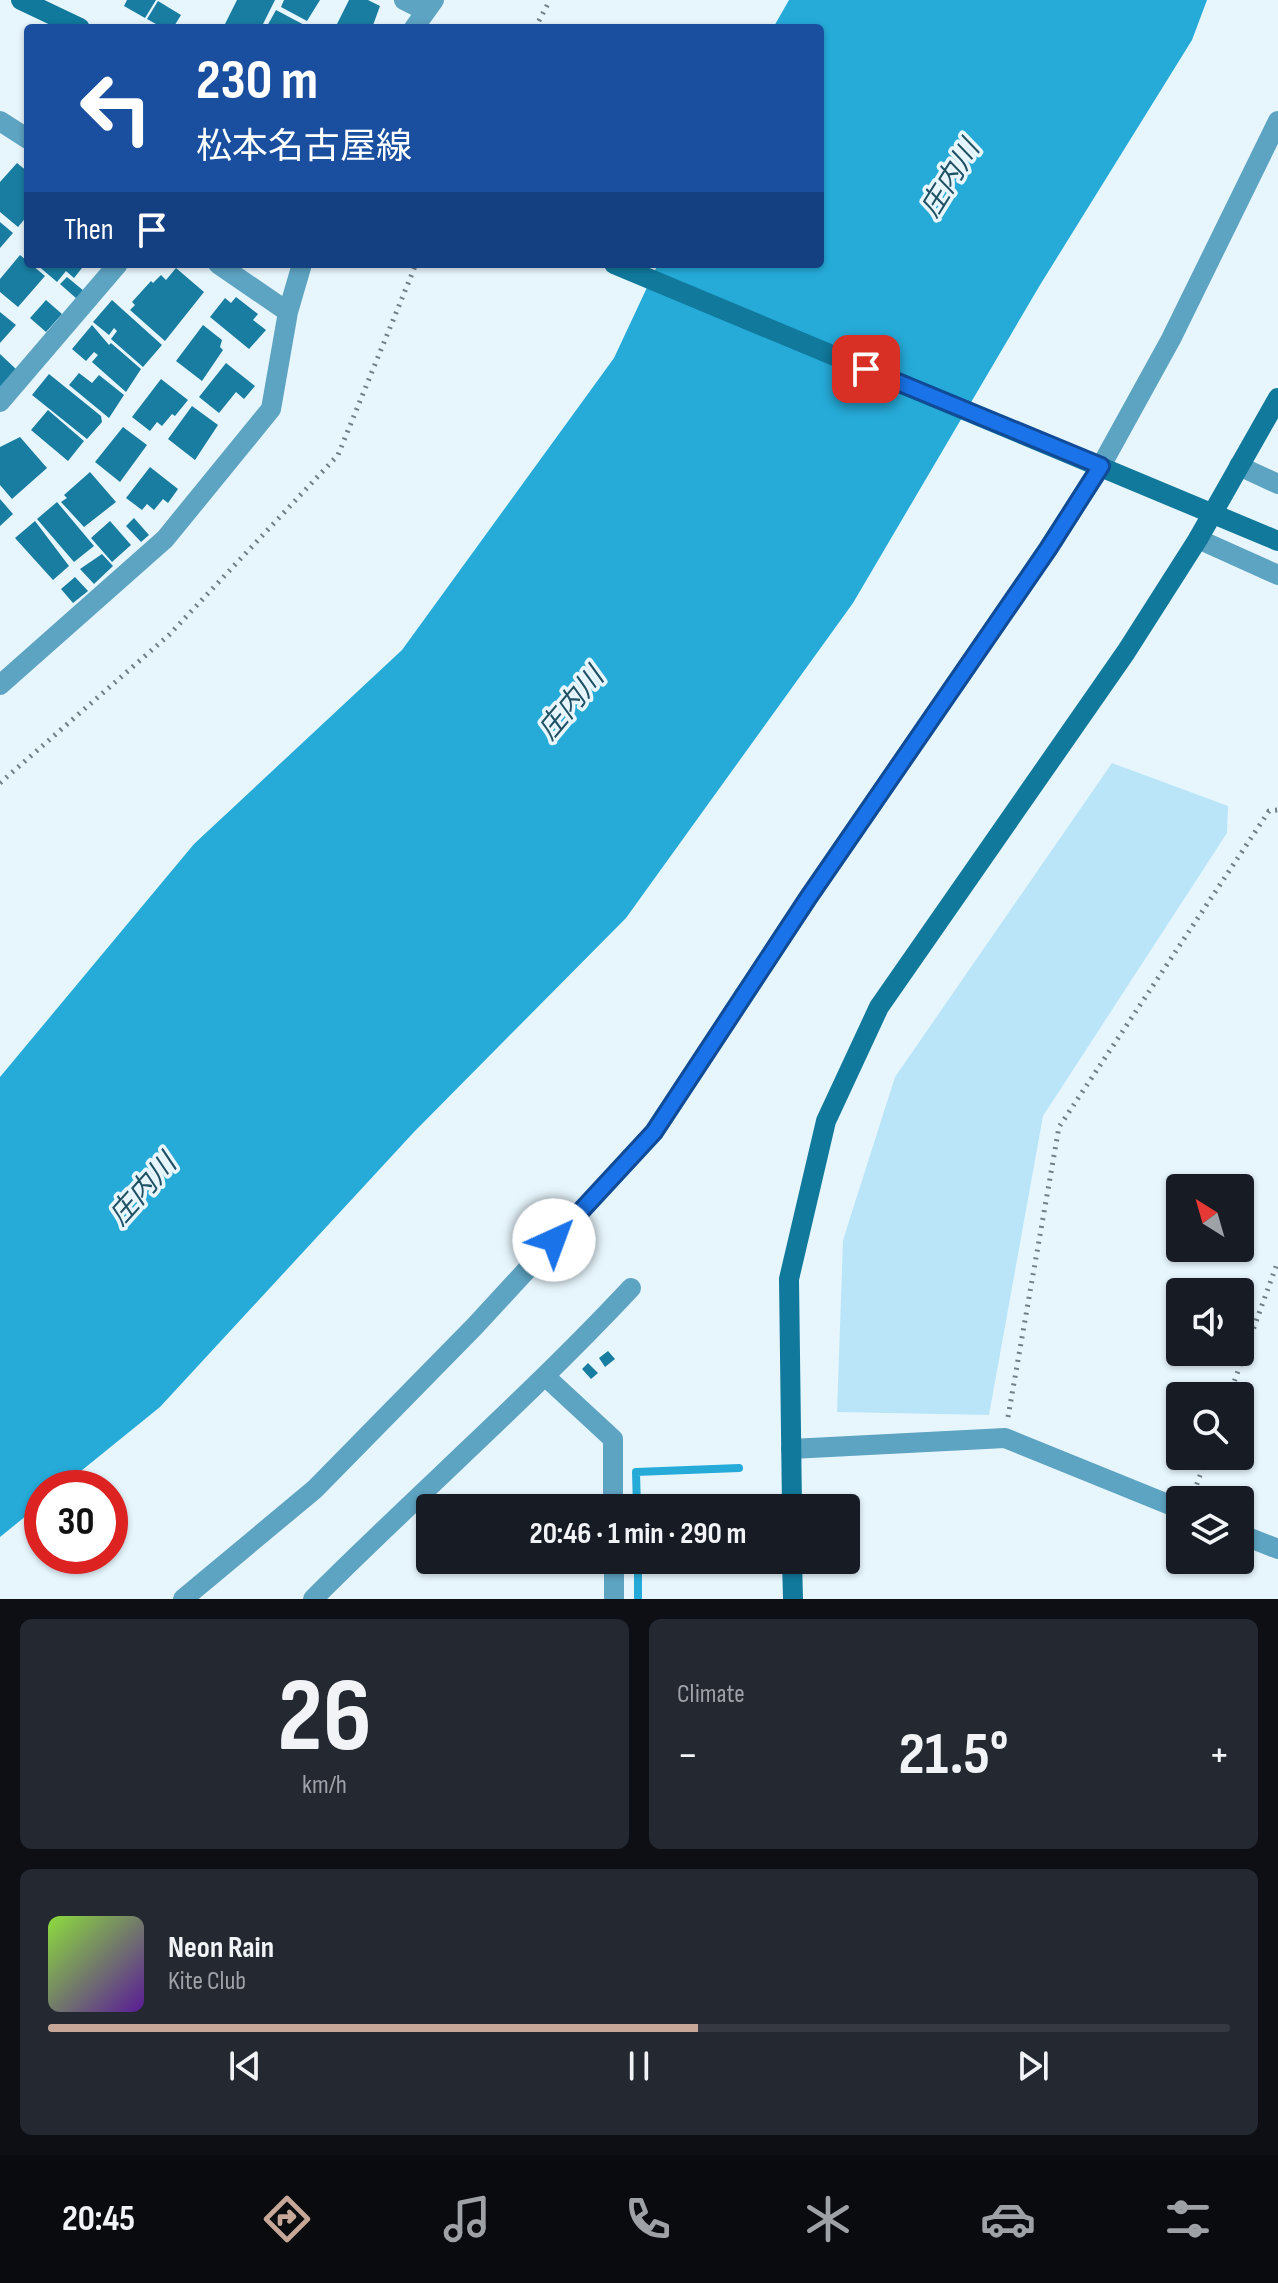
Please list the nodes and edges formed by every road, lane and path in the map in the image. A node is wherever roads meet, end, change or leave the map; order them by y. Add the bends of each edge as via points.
1 (21, 0) edge
2 (404, 0) edge
3 (550, 0) edge
4 (425, 13) edge
5 (72, 24) edge
6 (537, 24) edge
7 (0, 121) edge
8 (1278, 121) edge
9 (24, 136) edge
10 (115, 268) edge
11 (224, 268) edge
12 (301, 268) edge
13 (414, 268) edge
14 (624, 268) edge
15 (288, 312) junction
16 (1278, 398) edge
17 (0, 402) edge
18 (1101, 466) junction
19 (1239, 466) junction
20 (1278, 484) edge
21 (1198, 539) junction
22 (1278, 541) edge
23 (1278, 575) edge
24 (0, 685) edge
25 (0, 783) edge
26 (1278, 810) edge
27 (1278, 1261) edge
28 (631, 1288) dead end
29 (547, 1378) junction
30 (1234, 1382) edge
31 (1005, 1438) junction
32 (791, 1449) junction
33 (613, 1494) edge
34 (792, 1494) edge
35 (1166, 1503) edge
36 (1254, 1540) edge
37 (1278, 1549) edge
38 (614, 1574) edge
39 (792, 1574) edge
40 (183, 1599) edge
41 (313, 1599) edge
42 (614, 1599) edge
43 (793, 1599) edge

1 - 5 street
2 - 4 street
3 - 6 path
7 - 9 street
8 - 18 street via 1171,339
10 - 17 street
11 - 15 street
12 - 15 street
13 - 25 path via 338,455 169,635
14 - 18 street
15 - 24 street via 271,409 165,539
16 - 19 street
18 - 22 street
18 - 40 street via 654,1132 315,1489
19 - 20 street
19 - 21 street
21 - 23 street
21 - 32 street via 1126,652 879,1007 826,1121 789,1279
26 - 31 path via 1269,811 1059,1127
27 - 30 path
28 - 29 street
29 - 33 street via 613,1439
29 - 41 street
31 - 32 street
31 - 35 street
32 - 34 street
36 - 37 street
38 - 42 street
39 - 43 street

